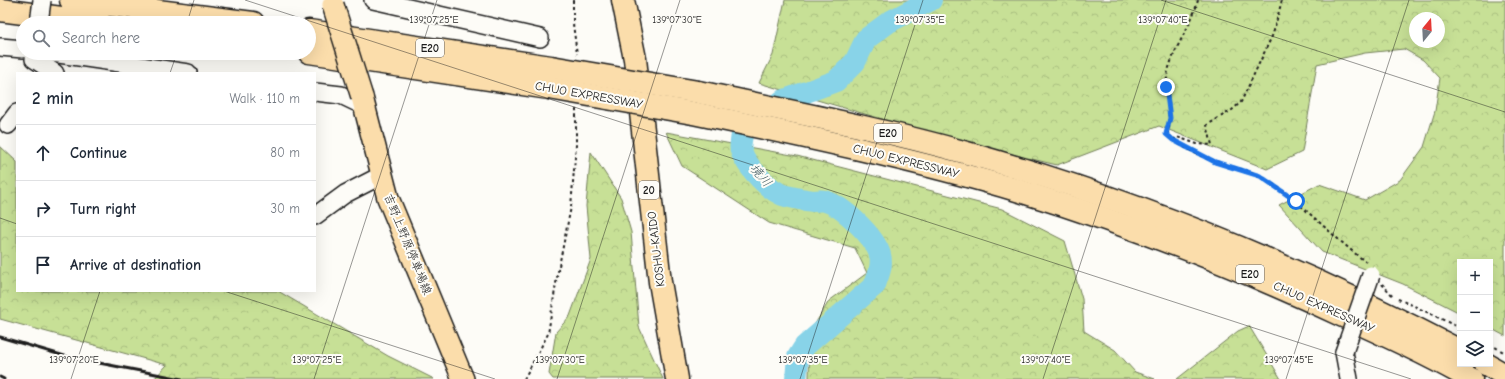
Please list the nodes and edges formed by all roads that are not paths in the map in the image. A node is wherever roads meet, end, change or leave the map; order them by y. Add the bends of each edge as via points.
1 (42, 0) edge
2 (71, 0) edge
3 (373, 0) edge
4 (623, 0) edge
5 (332, 2) edge
6 (90, 9) edge
7 (0, 10) edge
8 (40, 16) edge
9 (172, 16) edge
10 (316, 32) edge
11 (540, 38) dead end
12 (0, 47) edge
13 (16, 48) edge
14 (316, 53) edge
15 (38, 60) edge
16 (51, 67) edge
17 (165, 72) edge
18 (550, 77) junction
19 (316, 92) edge
20 (363, 101) junction
21 (382, 175) junction
22 (316, 215) edge
23 (1371, 273) road end
24 (1457, 349) edge
25 (1491, 367) edge
26 (1505, 375) edge
27 (463, 379) edge
28 (677, 379) edge
29 (1349, 379) edge
30 (1471, 379) edge

1 - 8 street, bridge
2 - 6 highway
3 - 11 street
4 - 28 highway, KOSHU-KAIDO / 20 via 634,59 660,282
5 - 20 main road, 吉野上野原停車場線, bridge
6 - 7 highway
6 - 9 highway
10 - 18 highway, CHUO EXPRESSWAY / E20
12 - 13 street
14 - 18 highway, CHUO EXPRESSWAY / E20
15 - 16 street
16 - 17 street
18 - 24 highway, CHUO EXPRESSWAY / E20, bridge via 698,92 828,119 966,153 1076,187 1179,223 1292,270
18 - 30 highway, CHUO EXPRESSWAY / E20, bridge via 693,113 824,140 909,161 1121,224 1248,273 1392,338
19 - 20 street
20 - 21 main road, 吉野上野原停車場線
21 - 22 street via 345,194
21 - 27 main road, 吉野上野原停車場線 via 388,198
23 - 29 street, bridge via 1344,352
25 - 26 highway

